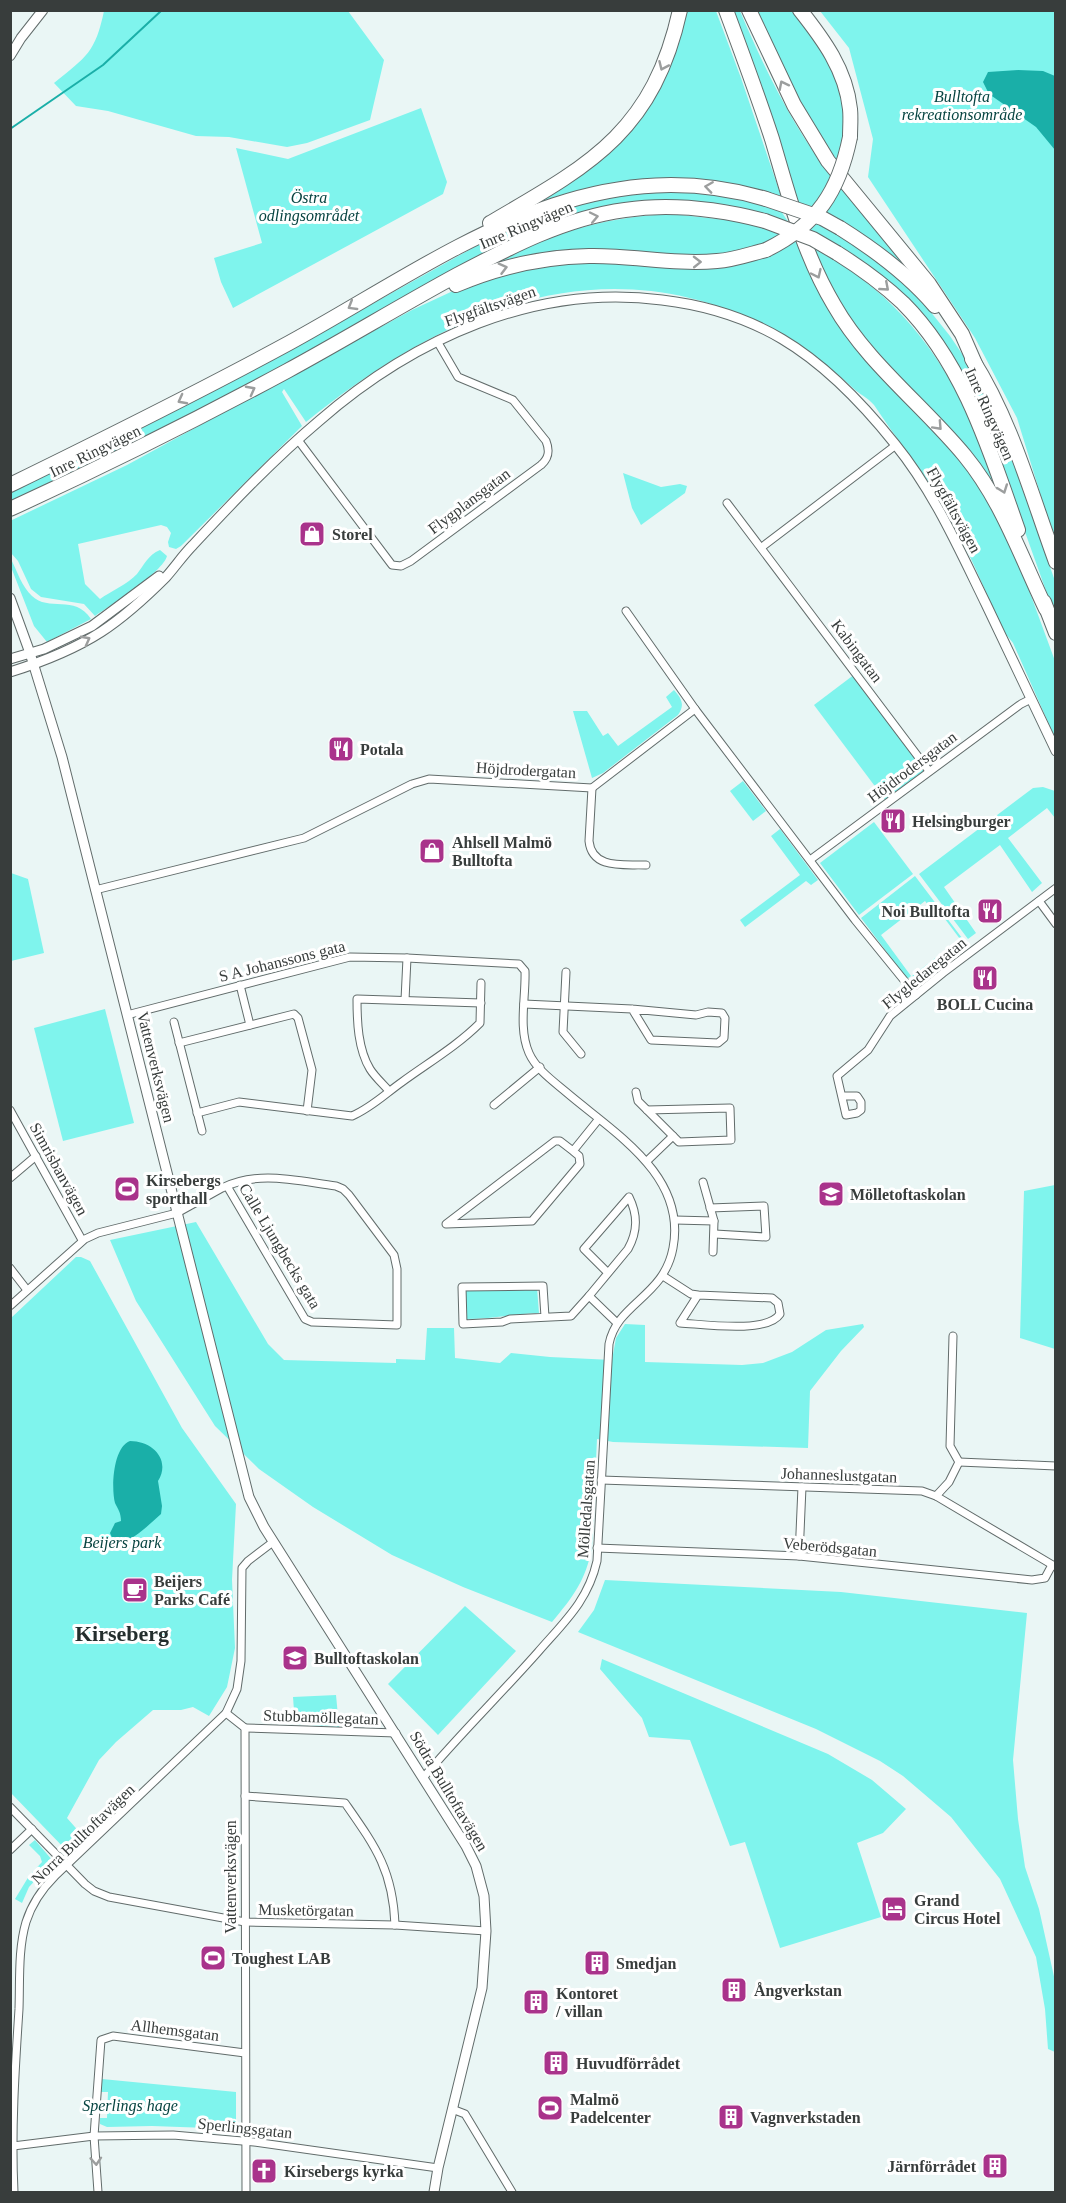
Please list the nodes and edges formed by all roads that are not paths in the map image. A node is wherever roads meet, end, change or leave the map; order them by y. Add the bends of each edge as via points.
1 (43, 10) edge
2 (680, 10) edge
3 (726, 10) edge
4 (749, 10) edge
5 (800, 10) edge
6 (21, 38) junction
7 (10, 44) edge
8 (10, 56) edge
9 (388, 285) junction
10 (372, 324) junction
11 (438, 341) junction
12 (976, 366) junction
13 (298, 440) junction
14 (896, 445) junction
15 (113, 462) junction
16 (10, 484) edge
17 (727, 503) dead end
18 (10, 509) edge
19 (10, 516) edge
20 (762, 548) junction
21 (178, 561) junction
22 (1056, 562) edge
23 (10, 598) edge
24 (1046, 609) junction
25 (626, 611) dead end
26 (1056, 633) edge
27 (30, 653) junction
28 (10, 659) edge
29 (33, 665) junction
30 (10, 672) edge
31 (1031, 699) junction
32 (695, 709) junction
33 (1056, 751) edge
34 (929, 771) junction
35 (592, 788) junction
36 (810, 860) junction
37 (646, 865) dead end
38 (1056, 888) edge
39 (95, 890) junction
40 (1039, 901) junction
41 (1056, 924) edge
42 (407, 958) junction
43 (519, 964) joint
44 (566, 972) dead end
45 (481, 983) dead end
46 (240, 986) junction
47 (916, 995) junction
48 (405, 1000) junction
49 (481, 1003) junction
50 (524, 1004) junction
51 (564, 1006) junction
52 (632, 1009) junction
53 (127, 1016) junction
54 (174, 1022) dead end
55 (250, 1025) junction
56 (179, 1043) junction
57 (581, 1054) dead end
58 (540, 1067) junction
59 (389, 1091) junction
60 (636, 1092) dead end
61 (842, 1096) dead end
62 (494, 1105) dead end
63 (10, 1110) edge
64 (647, 1110) junction
65 (307, 1111) junction
66 (197, 1113) junction
67 (598, 1120) junction
68 (202, 1131) dead end
69 (673, 1136) junction
70 (573, 1151) junction
71 (36, 1156) junction
72 (647, 1161) junction
73 (10, 1178) edge
74 (703, 1182) dead end
75 (227, 1186) junction
76 (710, 1208) junction
77 (177, 1213) junction
78 (675, 1220) junction
79 (714, 1221) junction
80 (715, 1234) junction
81 (82, 1240) junction
82 (713, 1252) dead end
83 (10, 1268) edge
84 (608, 1273) junction
85 (663, 1276) junction
86 (27, 1290) junction
87 (698, 1295) junction
88 (589, 1296) junction
89 (10, 1306) edge
90 (545, 1317) junction
91 (617, 1323) junction
92 (953, 1336) dead end
93 (958, 1462) junction
94 (1056, 1466) edge
95 (601, 1480) junction
96 (802, 1487) junction
97 (936, 1496) junction
98 (273, 1542) junction
99 (597, 1548) junction
100 (799, 1556) junction
101 (1054, 1566) edge
102 (226, 1713) junction
103 (245, 1728) junction
104 (396, 1733) junction
105 (423, 1778) junction
106 (245, 1796) junction
107 (10, 1807) edge
108 (32, 1829) junction
109 (10, 1850) edge
110 (66, 1866) junction
111 (245, 1922) junction
112 (395, 1925) junction
113 (486, 1931) junction
114 (14, 2022) edge
115 (245, 2053) junction
116 (452, 2109) junction
117 (11, 2110) edge
118 (94, 2136) junction
119 (245, 2141) junction
120 (13, 2146) junction
121 (438, 2168) junction
122 (14, 2193) edge
123 (98, 2193) edge
124 (246, 2193) edge
125 (434, 2193) edge
126 (512, 2193) edge

1 - 6 street
2 -> 9 highway via 666,62 652,90 604,150 555,186
3 -> 24 highway via 807,253 835,308 873,358 979,475 1000,510
12 -> 4 highway via 962,334 929,284 828,161 779,77
10 -> 5 highway, bridge via 471,279 525,262 589,256 719,261 766,250 804,227 827,200 845,159 850,109 835,60
6 - 7 street
6 - 8 street
12 -> 9 highway, Inre Ringvägen, bridge via 919,288 889,261 822,218 740,191 676,184 589,194 511,222
9 -> 16 highway, Inre Ringvägen via 235,372
15 -> 10 highway, Inre Ringvägen
10 -> 24 highway, Inre Ringvägen, bridge via 546,231 626,210 708,209 765,221 813,239 876,279 903,303 962,386 988,446
11 - 13 street, Flygfältsvägen via 354,392
11 - 13 street, Flygplansgatan via 458,377 513,400 549,448 541,465 411,561 392,565
11 - 14 street, Flygfältsvägen via 536,304 585,297 635,296 689,303 738,317 782,339 827,371
12 - 22 highway, Inre Ringvägen via 1011,440
13 - 21 street, Flygfältsvägen
14 - 20 street
14 - 31 street, Flygfältsvägen via 950,529
15 - 18 highway, Inre Ringvägen
15 - 19 highway
17 - 20 street, Kabingatan
20 - 34 street, Kabingatan
21 - 27 street, Flygfältsvägen via 92,626
29 -> 21 street, Flygfältsvägen via 116,621 168,575
23 - 27 street, Vattenverksvägen
24 - 26 highway, Inre Ringvägen
25 - 32 street
27 - 28 street, Flygfältsvägen
27 - 29 street, Vattenverksvägen
29 - 30 street, Flygfältsvägen
29 - 39 street, Vattenverksvägen via 62,756
31 - 33 street, Flygfältsvägen
31 - 34 street, Höjdrodersgatan
32 - 35 street, Höjdrodergatan
32 - 36 street
34 - 36 street, Höjdrodersgatan
35 - 37 street via 589,841 595,857 606,863
35 - 39 street, Höjdrodergatan via 429,779 304,838
36 - 47 street
38 - 40 street, Flygledaregatan
39 - 53 street, Vattenverksvägen
40 - 41 street
40 - 47 street, Flygledaregatan
42 - 43 street, S A Johanssons gata
42 - 46 street, S A Johanssons gata via 350,957
42 - 48 street
43 - 50 street, Mölledalsgatan via 525,971
44 - 51 street
45 - 49 street
46 - 53 street, S A Johanssons gata
46 - 55 street
47 - 61 street, Flygledaregatan via 890,1016 868,1050 837,1076
48 - 49 street
48 - 59 street via 357,999 363,1051 370,1069
49 - 59 street via 480,1023 468,1035
50 - 51 street
50 - 58 street, Mölledalsgatan via 526,1043
51 - 52 street
51 - 57 street via 563,1032
52 - 52 street via 696,1015 722,1013 724,1038 718,1043 651,1040
53 - 77 street, Vattenverksvägen
54 - 56 street
55 - 56 street
55 - 65 street via 296,1016 312,1070
56 - 66 street
58 - 62 street
58 - 67 street, Mölledalsgatan
59 - 65 street via 370,1108 352,1116
60 - 64 street
63 - 71 street, Simrisbanvägen
64 - 69 street
64 - 69 street via 730,1108 731,1140 679,1142
65 - 66 street via 239,1102
66 - 68 street
67 - 70 street
67 - 72 street, Mölledalsgatan
69 - 72 street
70 - 70 street via 555,1141 446,1224 532,1221 580,1164
71 - 73 street
71 - 81 street, Simrisbanvägen
72 - 78 street, Mölledalsgatan via 667,1191
74 - 76 street
75 - 75 street, Calle Ljungbecks gata via 244,1179 267,1177 343,1189 394,1255 397,1325 305,1319
75 - 77 street, Calle Ljungbecks gata
76 - 79 street
76 - 80 street via 764,1206 766,1237
77 - 81 street, Calle Ljungbecks gata
77 - 98 street, Vattenverksvägen via 249,1497
78 - 79 street
78 - 85 street, Mölledalsgatan via 673,1249
79 - 80 street
80 - 82 street
81 - 86 street
83 - 86 street
84 - 84 street via 634,1237 636,1217 629,1197 584,1250
84 - 88 street
85 - 87 street
85 - 91 street, Mölledalsgatan
86 - 89 street
87 - 87 street via 680,1323 749,1326 770,1322 780,1314 778,1303 772,1298
88 - 90 street via 571,1316
88 - 91 street
90 - 90 street via 463,1324 462,1287 543,1286
91 - 95 street, Mölledalsgatan via 608,1351
92 - 93 street via 950,1446
93 - 94 street
93 - 97 street via 949,1482
95 - 96 street, Johanneslustgatan
95 - 99 street, Mölledalsgatan
96 - 97 street, Johanneslustgatan via 922,1491
96 - 100 street
97 - 101 street, Johanneslustgatan
98 - 102 street, Norra Bulltoftavägen via 248,1561 241,1573 241,1661 237,1689
98 - 104 street, Södra Bulltoftavägen
99 - 100 street, Veberödsgatan
99 - 105 street, Mölledalsgatan via 591,1582 578,1605
100 - 101 street, Veberödsgatan via 1032,1580 1045,1578
102 - 103 street
102 - 110 street, Norra Bulltoftavägen
103 - 104 street, Stubbamöllegatan
103 - 106 street, Vattenverksvägen
104 - 105 street, Södra Bulltoftavägen
105 - 113 street, Södra Bulltoftavägen via 476,1866 484,1896
106 - 111 street, Vattenverksvägen
106 - 112 street via 345,1803 384,1864 394,1902
107 - 108 street, Musketörgatan
108 - 109 street
108 - 110 street, Musketörgatan
110 - 111 street, Musketörgatan via 93,1891 109,1897
110 - 114 street, Norra Bulltoftavägen via 42,1890 30,1910
111 - 112 street, Musketörgatan
111 - 115 street, Vattenverksvägen
112 - 113 street, Musketörgatan
113 - 116 street, Södra Bulltoftavägen via 482,1988
114 - 117 street, Norra Bulltoftavägen
115 - 118 street, Allhemsgatan via 113,2036 102,2040
115 - 119 street, Vattenverksvägen
116 - 121 street, Södra Bulltoftavägen
116 - 126 street via 465,2114
117 - 120 street, Norra Bulltoftavägen
118 - 119 street, Sperlingsgatan via 173,2134
118 - 120 street, Sperlingsgatan
118 -> 123 street
119 - 121 street, Sperlingsgatan
119 - 124 street, Vattenverksvägen
120 - 122 street, Norra Bulltoftavägen
121 - 125 street, Södra Bulltoftavägen

